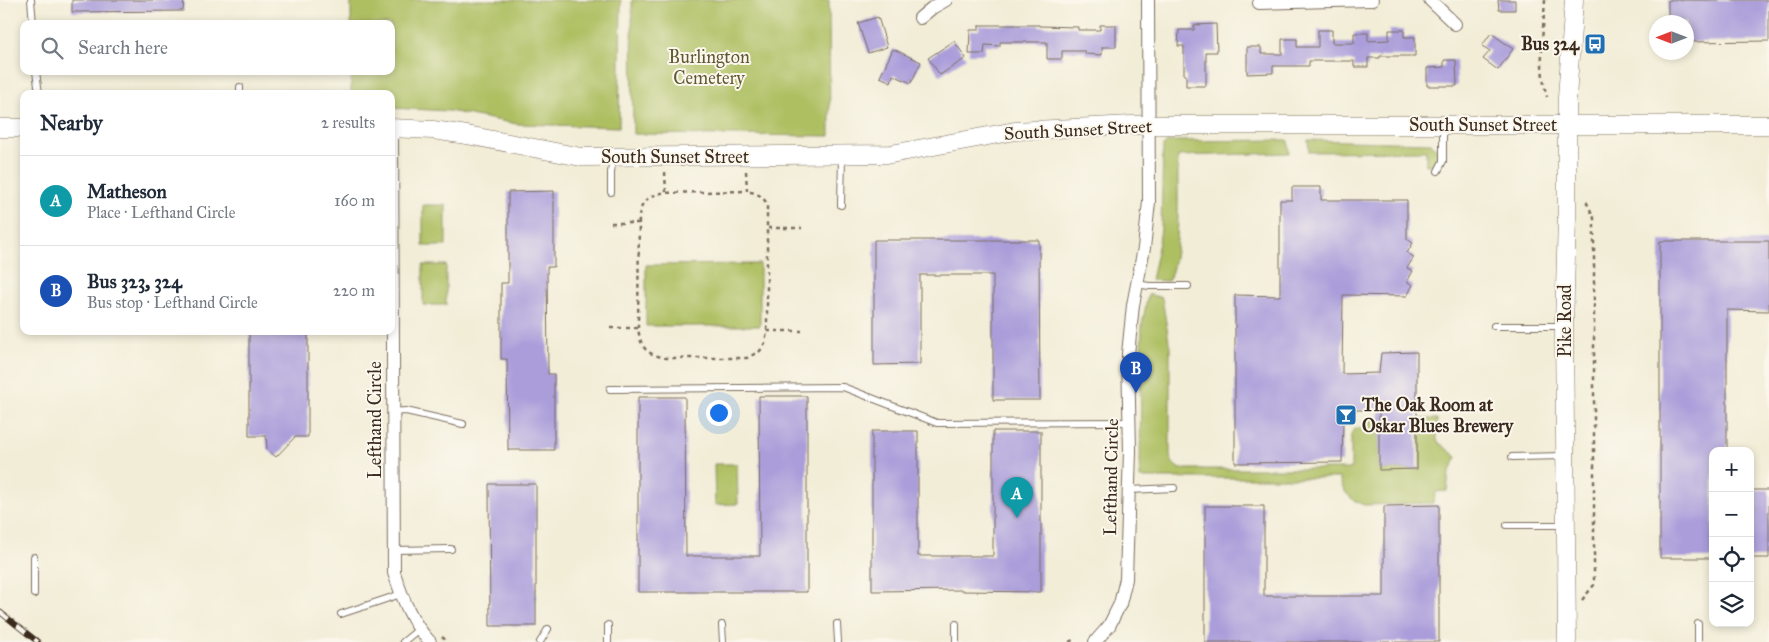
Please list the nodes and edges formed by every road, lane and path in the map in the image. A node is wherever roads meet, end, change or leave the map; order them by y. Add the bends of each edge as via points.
1 (31, 0) edge
2 (946, 0) edge
3 (1148, 0) edge
4 (1372, 0) edge
5 (1430, 0) edge
6 (1545, 0) edge
7 (1574, 0) edge
8 (1259, 3) dead end
9 (920, 18) dead end
10 (33, 20) edge
11 (1455, 24) dead end
12 (37, 75) edge
13 (38, 90) edge
14 (1547, 97) dead end
15 (1567, 124) junction
16 (1769, 124) edge
17 (1149, 125) junction
18 (1442, 125) junction
19 (0, 128) edge
20 (20, 128) edge
21 (395, 128) edge
22 (842, 156) junction
23 (614, 157) junction
24 (746, 171) dead end
25 (1438, 171) dead end
26 (666, 172) dead end
27 (611, 192) dead end
28 (747, 192) junction
29 (666, 193) junction
30 (1586, 200) dead end
31 (841, 205) dead end
32 (611, 223) dead end
33 (639, 223) junction
34 (768, 228) junction
35 (802, 228) dead end
36 (1137, 284) junction
37 (1188, 286) dead end
38 (1494, 326) dead end
39 (1564, 326) junction
40 (610, 328) dead end
41 (638, 328) junction
42 (767, 331) junction
43 (802, 331) dead end
44 (392, 335) edge
45 (610, 389) dead end
46 (392, 412) junction
47 (1129, 422) junction
48 (463, 424) dead end
49 (1565, 456) junction
50 (1512, 457) dead end
51 (1174, 488) dead end
52 (1129, 490) junction
53 (1507, 525) dead end
54 (1566, 525) junction
55 (451, 549) dead end
56 (393, 550) junction
57 (34, 557) dead end
58 (34, 594) dead end
59 (401, 594) junction
60 (1578, 605) dead end
61 (341, 614) dead end
62 (837, 624) dead end
63 (956, 624) dead end
64 (1698, 624) dead end
65 (608, 625) dead end
66 (722, 625) dead end
67 (418, 629) junction
68 (548, 629) dead end
69 (435, 638) edge
70 (403, 642) edge
71 (448, 642) edge
72 (540, 642) edge
73 (608, 642) edge
74 (723, 642) edge
75 (838, 642) edge
76 (956, 642) edge
77 (1069, 642) edge
78 (1074, 642) edge
79 (1095, 642) edge
80 (1567, 642) edge
81 (1698, 642) edge

1 - 10 lane
2 - 9 street
3 - 17 street, Lefthand Circle
4 - 8 street
5 - 11 street
6 - 14 path via 1542,64
7 - 15 street, Pike Road
12 - 13 lane
15 - 16 street, South Sunset Street
15 - 18 street, South Sunset Street
15 - 39 street, Pike Road
17 - 18 street, South Sunset Street
17 - 22 street, South Sunset Street via 1015,131 891,154
17 - 36 street, Lefthand Circle via 1149,202
18 - 25 lane via 1443,161
19 - 20 street
21 - 23 street, South Sunset Street via 467,135 581,157
22 - 23 street, South Sunset Street
22 - 31 lane
23 - 27 lane
24 - 28 path
26 - 29 path
28 - 29 path
28 - 34 path via 763,197 767,204
29 - 33 path via 646,200 641,207
30 - 60 path via 1594,218 1594,585
32 - 33 path
33 - 41 path
34 - 35 path
34 - 42 path
36 - 37 lane
36 - 47 street, Lefthand Circle via 1128,354
38 - 39 lane
39 - 49 street, Pike Road
40 - 41 path
41 - 42 path via 640,342 647,352 666,358 747,358 760,351
42 - 43 path
44 - 46 street, Lefthand Circle
45 - 47 lane via 843,387 937,423
46 - 48 lane via 406,411
46 - 56 street, Lefthand Circle
47 - 52 street, Lefthand Circle
49 - 50 lane
49 - 54 street, Pike Road
51 - 52 lane
52 - 79 street, Lefthand Circle via 1126,579 1120,604 1109,626
53 - 54 lane
54 - 80 street, Pike Road
55 - 56 lane
56 - 59 street, Lefthand Circle via 394,573
57 - 58 lane
59 - 61 lane
59 - 67 street, Lefthand Circle
62 - 75 lane
63 - 76 lane
64 - 81 lane
65 - 73 lane
66 - 74 lane
67 - 69 street, Lefthand Circle
67 - 70 lane
68 - 72 lane
69 - 71 path
77 - 78 path

